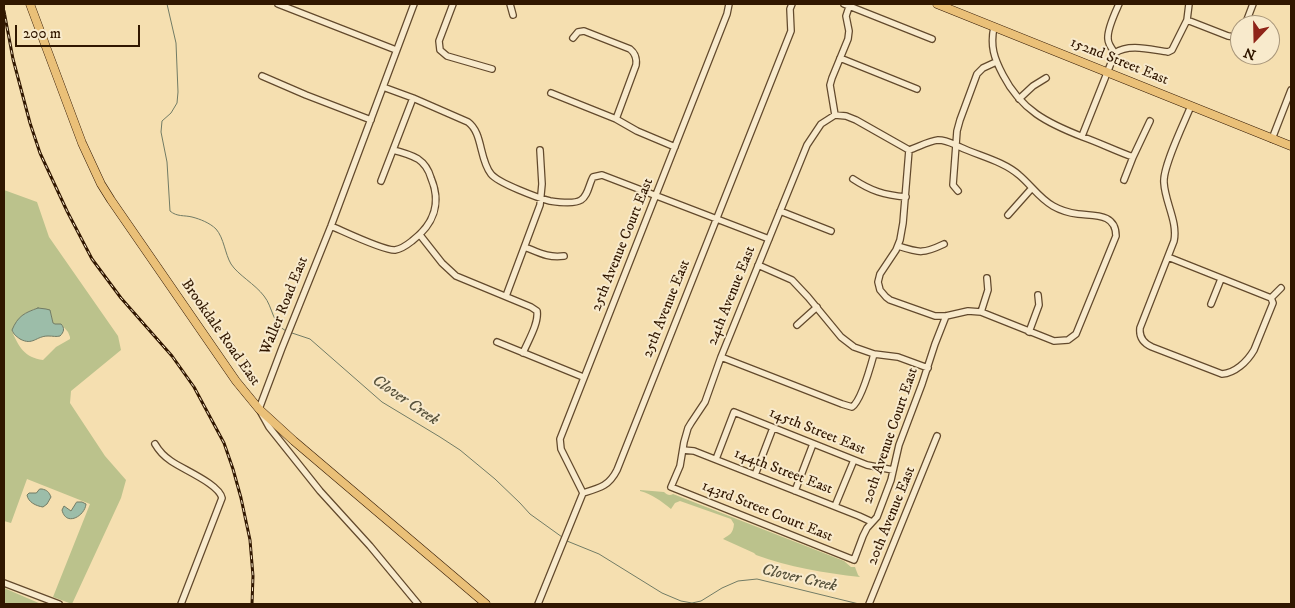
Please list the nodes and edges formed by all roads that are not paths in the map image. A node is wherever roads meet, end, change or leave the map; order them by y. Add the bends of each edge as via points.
1 (30, 4) edge
2 (278, 4) edge
3 (414, 4) edge
4 (453, 4) edge
5 (510, 4) edge
6 (729, 4) edge
7 (792, 4) edge
8 (848, 4) edge
9 (937, 4) edge
10 (1119, 4) edge
11 (1189, 4) edge
12 (955, 7) edge
13 (513, 15) dead end
14 (1187, 20) junction
15 (994, 27) junction
16 (1230, 36) edge
17 (573, 38) dead end
18 (932, 38) dead end
19 (396, 50) junction
20 (1115, 53) junction
21 (840, 58) junction
22 (996, 62) junction
23 (492, 69) dead end
24 (1107, 72) junction
25 (262, 76) dead end
26 (1046, 78) dead end
27 (383, 87) junction
28 (917, 89) dead end
29 (1291, 90) edge
30 (551, 93) dead end
31 (413, 98) junction
32 (1019, 99) junction
33 (1191, 106) junction
34 (835, 115) junction
35 (616, 119) junction
36 (371, 120) junction
37 (1150, 121) dead end
38 (1082, 136) junction
39 (1272, 139) junction
40 (956, 145) junction
41 (1291, 146) edge
42 (675, 147) junction
43 (393, 150) junction
44 (540, 150) dead end
45 (909, 150) junction
46 (1133, 158) junction
47 (853, 179) dead end
48 (1124, 180) dead end
49 (381, 181) dead end
50 (1032, 188) junction
51 (958, 191) dead end
52 (655, 196) junction
53 (906, 197) junction
54 (541, 198) junction
55 (780, 211) junction
56 (1008, 214) dead end
57 (716, 219) junction
58 (331, 226) junction
59 (831, 231) dead end
60 (418, 236) junction
61 (769, 239) junction
62 (944, 244) dead end
63 (898, 246) junction
64 (525, 247) junction
65 (564, 256) dead end
66 (1168, 257) junction
67 (758, 265) junction
68 (987, 278) dead end
69 (1221, 279) junction
70 (1281, 288) dead end
71 (1038, 295) dead end
72 (506, 296) junction
73 (1271, 298) junction
74 (1211, 304) dead end
75 (817, 307) junction
76 (981, 312) junction
77 (946, 316) junction
78 (797, 325) dead end
79 (1029, 332) junction
80 (497, 342) dead end
81 (523, 352) junction
82 (874, 354) junction
83 (721, 357) junction
84 (928, 368) junction
85 (583, 377) junction
86 (259, 409) junction
87 (773, 428) junction
88 (937, 436) dead end
89 (155, 444) dead end
90 (813, 444) junction
91 (683, 450) junction
92 (716, 459) junction
93 (854, 460) junction
94 (893, 470) junction
95 (755, 475) junction
96 (671, 487) joint
97 (795, 490) junction
98 (583, 493) junction
99 (835, 506) junction
100 (872, 522) junction
101 (854, 560) joint
102 (4, 582) edge
103 (59, 604) edge
104 (181, 604) edge
105 (418, 604) edge
106 (486, 604) edge
107 (538, 604) edge
108 (869, 604) edge

1 - 86 main road, Brookdale Road East via 82,143 111,200 236,381
2 - 19 street
3 - 19 street, Waller Road East
4 - 23 street via 439,41 440,50 447,56
5 - 13 street
6 - 42 street, 25th Avenue Court East
7 - 57 street, 25th Avenue East via 791,31
8 - 18 street
8 - 21 street via 848,39
9 - 12 main road, 152nd Street East
10 - 20 street via 1108,34
11 - 14 street
12 - 15 main road, 152nd Street East
14 - 16 street
14 - 20 street via 1171,51 1129,48
15 - 22 street via 992,42
15 - 24 main road, 152nd Street East
17 - 35 street via 584,31 630,49 635,54 636,66
19 - 27 street, Waller Road East
20 - 24 street
21 - 28 street
21 - 34 street via 830,85
22 - 32 street
22 - 40 street via 977,74 960,120
24 - 33 main road, 152nd Street East
24 - 38 street
25 - 36 street
26 - 32 street
27 - 31 street
27 - 36 street, Waller Road East
29 - 39 street
30 - 35 street
31 - 43 street
31 - 54 street via 472,125 491,174
32 - 38 street via 1045,120
33 - 39 main road, 152nd Street East
33 - 66 street via 1165,174 1164,187 1176,236
34 - 45 street via 856,120
34 - 55 street, 24th Avenue East via 816,129 806,144
35 - 42 street
36 - 58 street, Waller Road East
37 - 46 street
38 - 46 street
39 - 41 main road, 152nd Street East
40 - 45 street via 939,140
40 - 50 street via 1011,168
40 - 51 street via 953,185
42 - 52 street, 25th Avenue Court East
43 - 49 street
43 - 60 street via 418,159 432,180 436,206 427,226
44 - 54 street
45 - 53 street
46 - 48 street
47 - 53 street via 880,193
50 - 56 street
50 - 79 street via 1057,208 1107,218 1115,231 1076,334 1068,340 1059,341
52 - 54 street via 597,175 581,200
52 - 57 street
52 - 85 street, 25th Avenue Court East
53 - 63 street
54 - 64 street
55 - 59 street
55 - 61 street, 24th Avenue East
57 - 61 street
57 - 98 street, 25th Avenue East via 614,476 607,484
58 - 60 street via 391,250 400,249
58 - 86 street, Waller Road East
60 - 72 street via 456,276
61 - 67 street, 24th Avenue East
62 - 63 street via 920,252
63 - 77 street via 881,271 879,287 882,293 935,316
64 - 65 street via 548,256
64 - 72 street
66 - 69 street
66 - 73 street via 1140,334 1152,346 1222,374 1235,370 1252,354 1273,303
67 - 75 street via 792,280
67 - 83 street, 24th Avenue East
68 - 76 street via 988,290
69 - 73 street
69 - 74 street
70 - 73 street
71 - 79 street via 1039,305
72 - 81 street via 531,307 538,314
75 - 78 street
75 - 82 street via 846,341
76 - 77 street
76 - 79 street
77 - 84 street, 20th Avenue Court East
80 - 81 street
81 - 85 street
82 - 83 street via 857,402 852,407
82 - 84 street via 898,357
83 - 91 street, 24th Avenue East via 705,402 688,428
84 - 94 street, 20th Avenue Court East
85 - 98 street, 25th Avenue Court East via 560,442
86 - 105 street via 269,427 309,477
86 - 106 main road, Brookdale Road East
87 - 90 street, 145th Street East
87 - 92 street, 145th Street East via 734,412
87 - 95 street
88 - 108 street, 20th Avenue East
89 - 104 street via 168,459 199,476 221,495
90 - 93 street, 145th Street East
90 - 97 street
91 - 92 street, 144th Street East
91 - 96 street, 24th Avenue East
92 - 95 street, 144th Street East
93 - 94 street, 145th Street East
93 - 99 street
94 - 100 street, 20th Avenue Court East
95 - 97 street, 144th Street East
96 - 101 street, 143rd Street Court East
97 - 99 street, 144th Street East
98 - 107 street
99 - 100 street, 144th Street East
100 - 101 street, 20th Avenue Court East via 862,536
102 - 103 street

